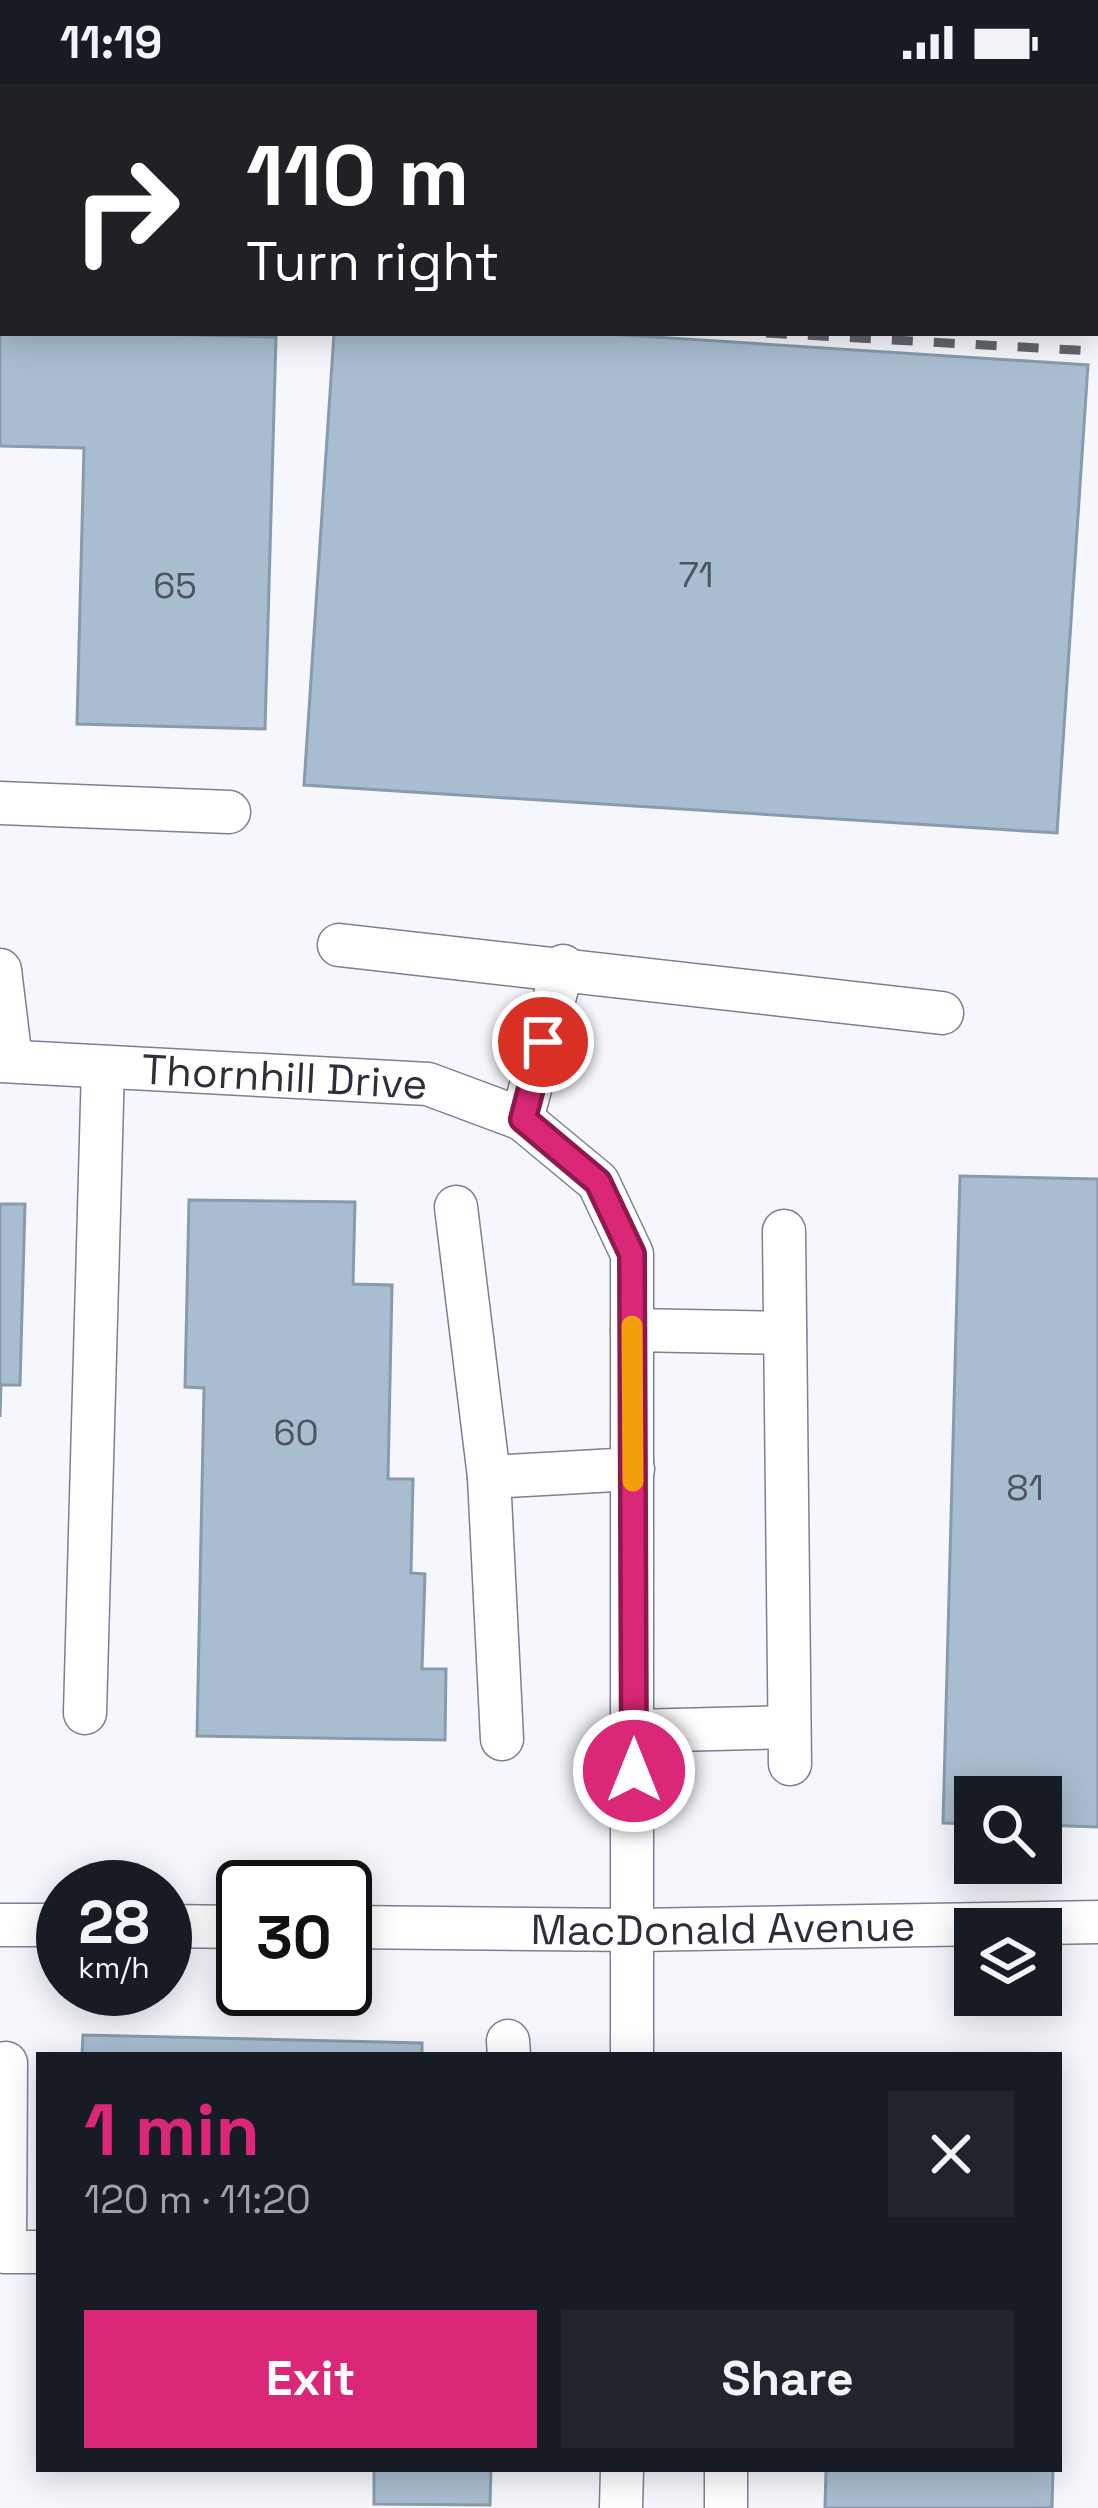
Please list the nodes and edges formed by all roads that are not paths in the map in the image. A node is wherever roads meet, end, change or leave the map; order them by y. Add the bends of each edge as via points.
1 (0, 803) edge
2 (229, 812) dead end
3 (339, 945) dead end
4 (563, 966) junction
5 (0, 970) edge
6 (942, 1013) dead end
7 (5, 1061) edge
8 (103, 1067) junction
9 (523, 1119) junction
10 (456, 1207) dead end
11 (784, 1231) dead end
12 (632, 1330) junction
13 (785, 1333) junction
14 (633, 1469) junction
15 (489, 1477) junction
16 (86, 1713) dead end
17 (634, 1731) junction
18 (502, 1739) dead end
19 (1098, 1922) edge
20 (0, 1925) edge
21 (36, 1925) edge
22 (372, 1928) edge
23 (635, 1930) junction
24 (632, 2052) edge
25 (6, 2062) dead end
26 (36, 2252) edge
27 (622, 2472) edge
28 (726, 2472) edge
29 (621, 2508) edge
30 (726, 2508) edge

1 - 2 street
3 - 4 street
4 - 6 street
4 - 9 street
5 - 7 street
7 - 8 street, Thornhill Drive
8 - 9 street, Thornhill Drive via 428,1084
8 - 16 street
9 - 12 street, Thornhill Drive via 598,1182 632,1254
10 - 15 street
11 - 13 street
12 - 13 street
12 - 14 street, Thornhill Drive
13 - 17 street via 789,1746
14 - 15 street
14 - 17 street, Thornhill Drive
15 - 18 street
17 - 23 street, Thornhill Drive
19 - 23 street, MacDonald Avenue
20 - 21 street
22 - 23 street, MacDonald Avenue
23 - 24 street, Thornhill Drive
25 - 26 street via 4,2252
27 - 29 street
28 - 30 street

